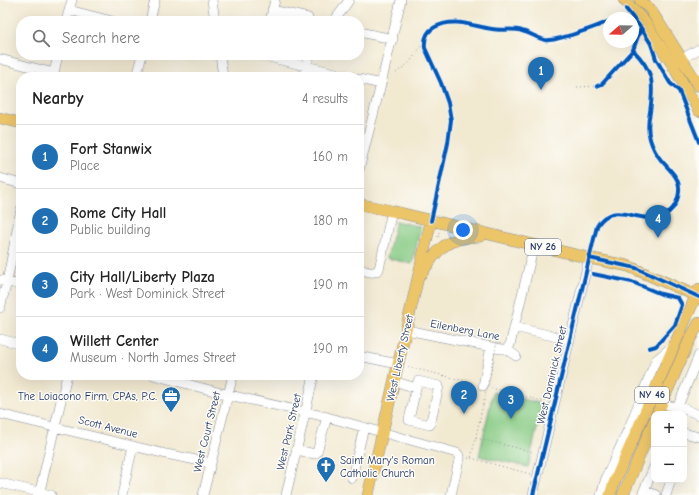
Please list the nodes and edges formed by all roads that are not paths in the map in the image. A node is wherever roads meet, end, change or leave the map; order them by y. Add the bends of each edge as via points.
1 (72, 0) edge
2 (155, 0) edge
3 (212, 0) edge
4 (275, 0) edge
5 (349, 0) edge
6 (401, 0) edge
7 (624, 0) edge
8 (640, 0) edge
9 (651, 4) edge
10 (69, 10) junction
11 (272, 10) junction
12 (67, 16) edge
13 (92, 16) edge
14 (151, 16) edge
15 (214, 16) edge
16 (271, 16) edge
17 (299, 16) edge
18 (338, 16) edge
19 (644, 21) junction
20 (364, 33) edge
21 (392, 39) junction
22 (699, 49) edge
23 (682, 58) junction
24 (0, 59) edge
25 (57, 60) edge
26 (141, 60) edge
27 (220, 60) edge
28 (281, 60) edge
29 (308, 60) edge
30 (672, 64) junction
31 (306, 66) junction
32 (44, 72) edge
33 (55, 72) edge
34 (137, 72) edge
35 (222, 72) edge
36 (304, 72) edge
37 (331, 72) edge
38 (364, 80) edge
39 (382, 84) junction
40 (699, 86) edge
41 (699, 111) edge
42 (0, 118) edge
43 (16, 122) edge
44 (364, 133) edge
45 (368, 134) junction
46 (364, 150) edge
47 (0, 178) edge
48 (16, 183) edge
49 (364, 205) edge
50 (392, 211) junction
51 (431, 221) junction
52 (16, 229) edge
53 (498, 236) junction
54 (534, 245) junction
55 (589, 258) junction
56 (364, 270) edge
57 (418, 279) junction
58 (3, 281) edge
59 (16, 284) edge
60 (698, 294) edge
61 (0, 308) edge
62 (699, 323) edge
63 (514, 327) junction
64 (406, 330) junction
65 (0, 339) edge
66 (570, 340) junction
67 (16, 343) edge
68 (674, 344) junction
69 (491, 348) junction
70 (506, 348) junction
71 (699, 355) edge
72 (516, 356) dead end
73 (364, 357) edge
74 (398, 364) junction
75 (66, 380) edge
76 (172, 380) edge
77 (232, 380) edge
78 (313, 380) edge
79 (394, 381) junction
80 (483, 386) dead end
81 (416, 388) junction
82 (229, 395) junction
83 (662, 403) junction
84 (678, 406) junction
85 (658, 411) edge
86 (306, 413) junction
87 (0, 414) edge
88 (699, 415) edge
89 (327, 417) junction
90 (55, 427) junction
91 (364, 427) junction
92 (651, 428) edge
93 (382, 432) junction
94 (687, 434) edge
95 (699, 437) edge
96 (133, 446) junction
97 (297, 450) junction
98 (210, 463) junction
99 (651, 474) edge
100 (352, 478) dead end
101 (0, 483) edge
102 (670, 483) edge
103 (643, 493) edge
104 (39, 494) edge
105 (51, 495) edge
106 (122, 495) edge
107 (203, 495) edge
108 (286, 495) edge
109 (368, 495) edge
110 (451, 495) edge
111 (533, 495) edge
112 (601, 495) edge
113 (610, 495) edge
114 (623, 495) edge
115 (656, 495) edge
116 (666, 495) edge

1 - 10 street
2 - 14 street
3 - 15 street
4 - 11 street
5 - 18 street
6 - 21 street
7 - 19 main road
8 - 9 main road
9 - 19 main road
9 - 23 main road
10 - 12 street
10 - 13 street
11 - 16 street
11 - 17 street
19 - 30 main road
20 - 21 street
21 - 39 street
22 - 23 street
23 - 30 street
23 - 40 main road
24 - 32 street
25 - 33 street
26 - 34 street
27 - 35 street
28 - 31 street
29 - 31 street
30 - 41 main road
31 - 36 street
31 - 37 street
38 - 39 street
39 - 45 street
42 - 43 main road
44 - 45 street
45 - 46 street
47 - 48 street
49 - 50 main road, NY 26
50 - 51 main road, NY 26
50 - 56 street via 379,269 373,272
51 - 53 main road, NY 26
51 - 57 main road, West Liberty Street
52 - 58 street
53 - 54 main road, NY 26
53 - 57 main road via 463,237 449,242 440,248
54 - 55 main road, NY 26
54 - 63 street, Eilenberg Lane
55 - 60 main road, NY 26 via 636,268
55 - 66 street, West Dominick Street
57 - 64 main road, West Liberty Street
58 - 59 street
58 - 61 street
60 - 68 main road, NY 46
62 - 83 main road, NY 46
63 - 66 street
63 - 70 street, Eilenberg Lane via 510,345
64 - 69 street, Eilenberg Lane
64 - 74 main road, West Liberty Street
65 - 67 street
66 - 111 street, West Dominick Street
68 - 112 street via 656,360
68 - 113 main road, NY 46
69 - 70 street, Eilenberg Lane
69 - 80 street
70 - 72 street
71 - 84 street
73 - 74 street
74 - 79 main road, West Liberty Street
75 - 90 street
76 - 82 street
77 - 82 street, West Court Street
78 - 86 street, West Park Street
79 - 81 street
79 - 93 main road, West Liberty Street
81 - 81 street via 409,420 430,425 439,386 418,381
82 - 86 street
82 - 98 street, West Court Street
83 - 84 street
83 - 85 main road, NY 46
84 - 88 street
86 - 89 street
86 - 97 street, West Park Street
87 - 90 street, Scott Avenue
89 - 91 street
89 - 97 street via 317,452 311,454
90 - 96 street, Scott Avenue
90 - 104 street
91 - 93 street
91 - 100 street
92 - 114 main road
93 - 109 main road, West Liberty Street
93 - 110 street via 457,453 459,456
94 - 95 street
96 - 98 street, Scott Avenue
96 - 106 street
97 - 108 street, West Park Street
98 - 107 street, West Court Street
99 - 103 street
101 - 104 street
102 - 116 street
103 - 115 street
104 - 105 street

